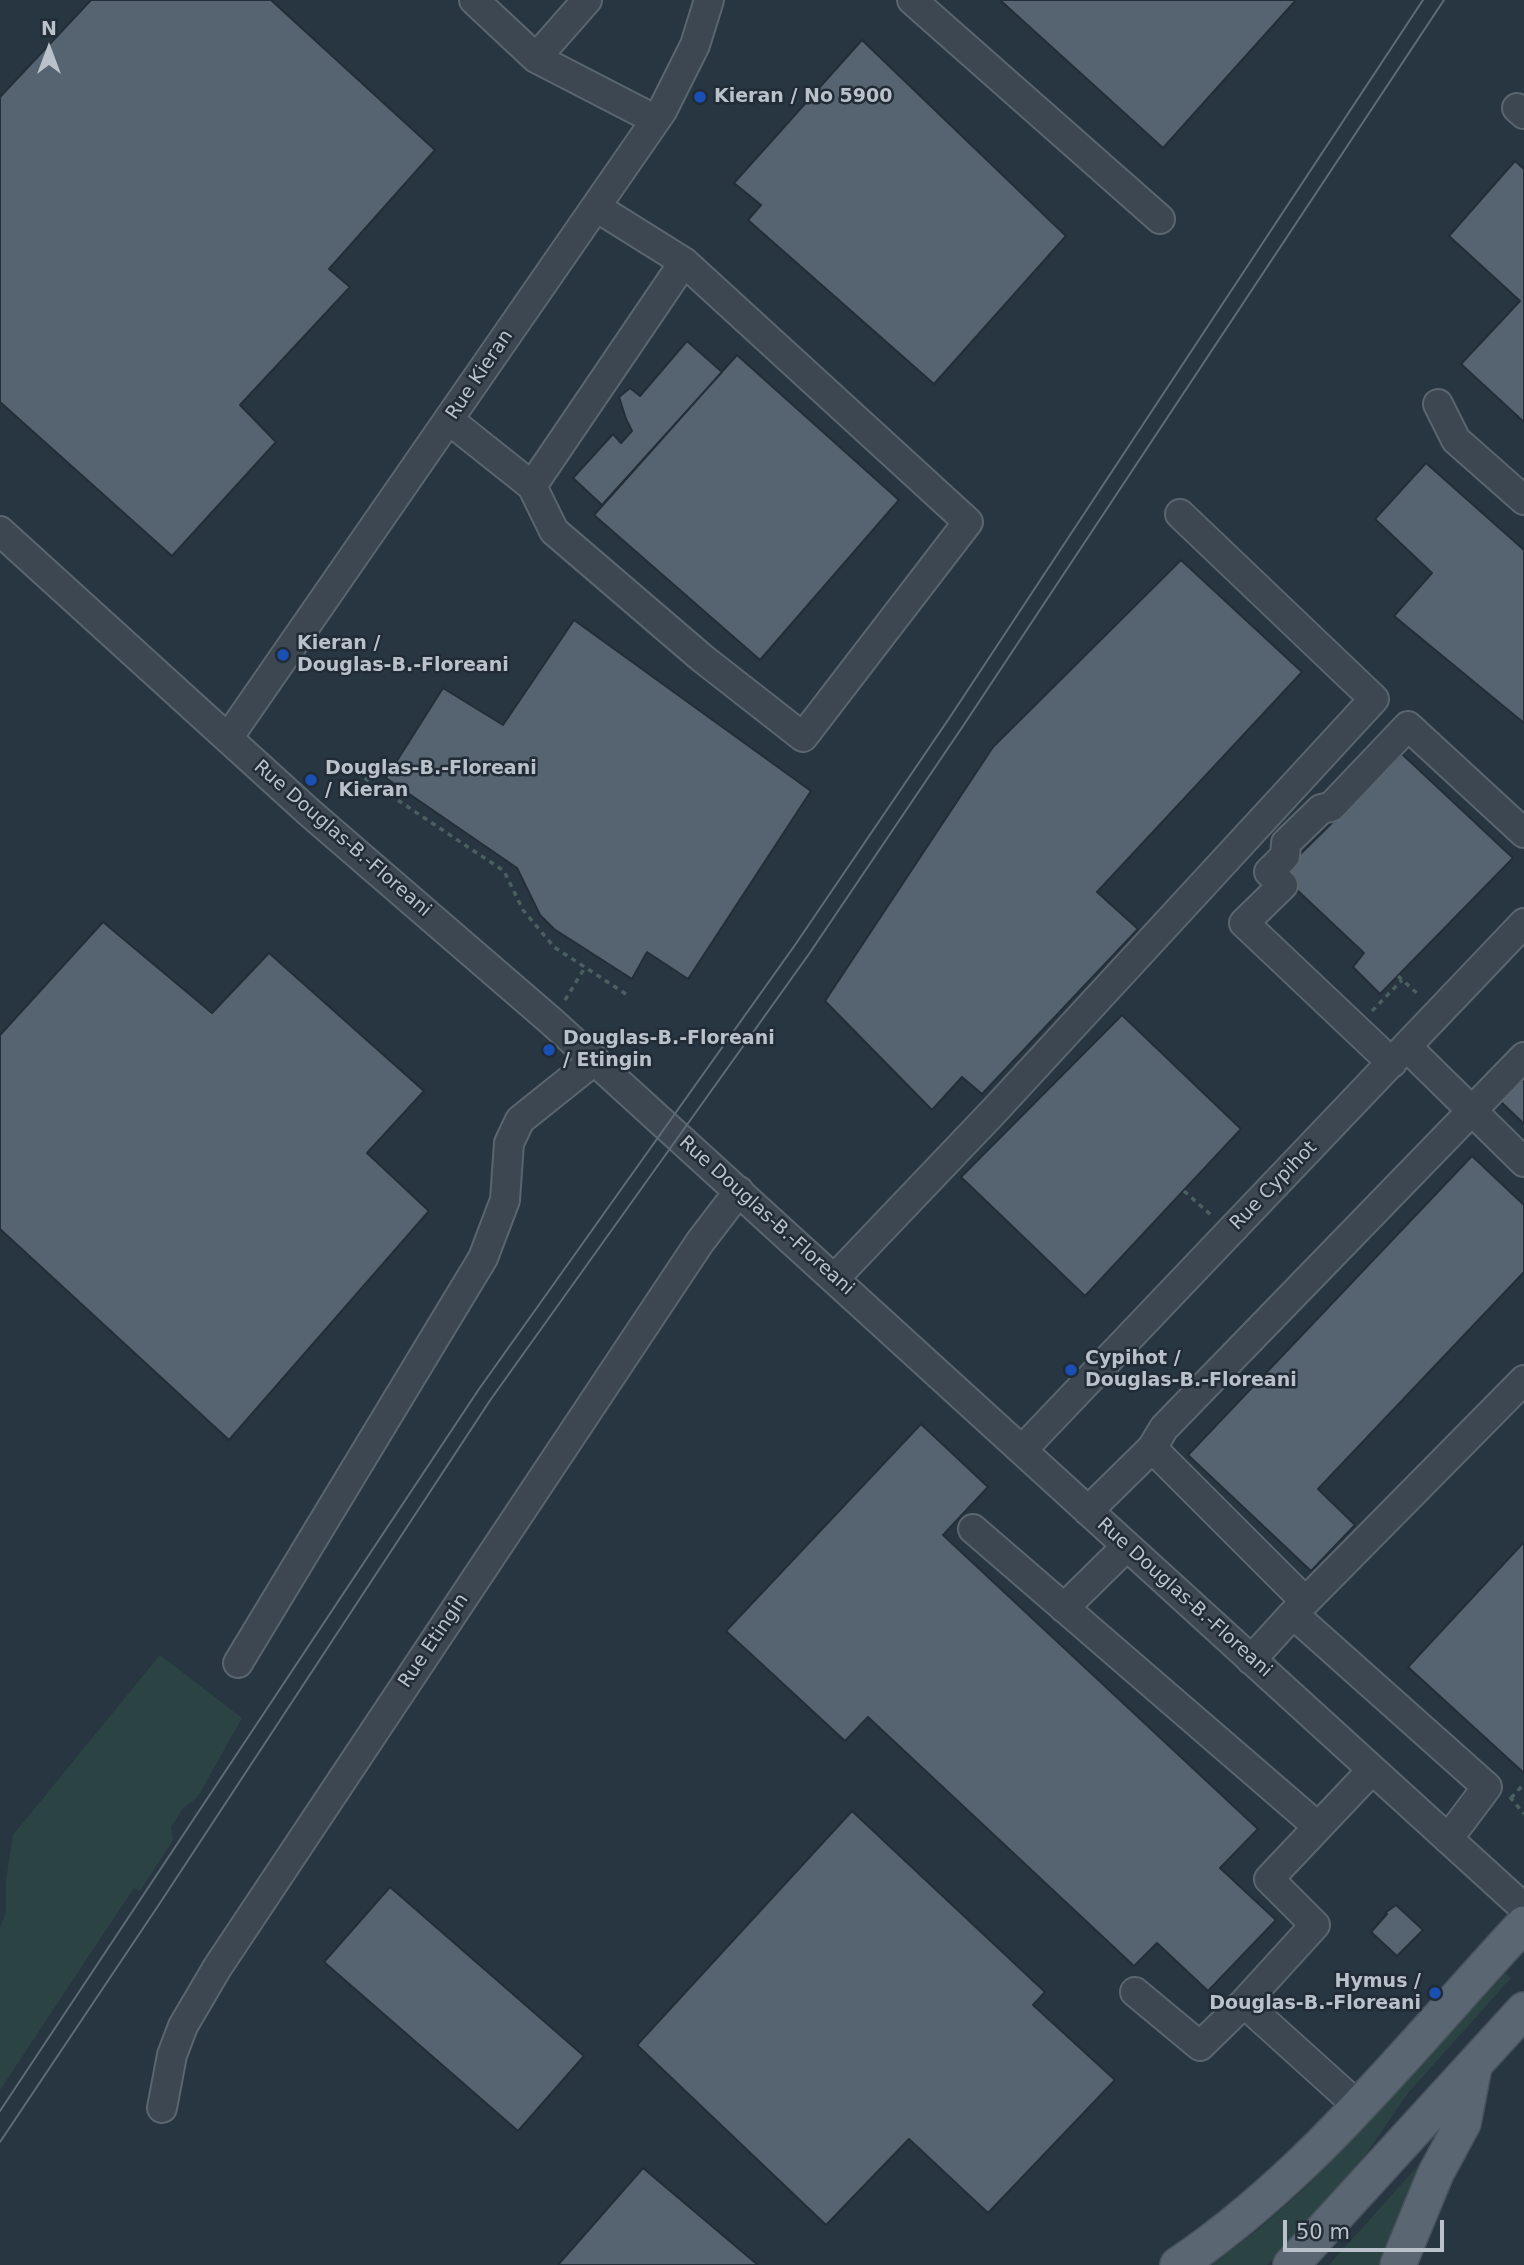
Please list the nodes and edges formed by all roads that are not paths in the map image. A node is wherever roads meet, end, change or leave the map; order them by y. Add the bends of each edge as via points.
1 (474, 0) edge
2 (587, 0) edge
3 (709, 0) edge
4 (912, 0) edge
5 (536, 58) junction
6 (656, 120) junction
7 (596, 207) junction
8 (1160, 219) dead end
9 (684, 262) junction
10 (1438, 404) dead end
11 (449, 420) junction
12 (532, 486) junction
13 (1524, 500) edge
14 (1180, 514) dead end
15 (0, 531) edge
16 (228, 738) junction
17 (1524, 833) edge
18 (1524, 923) edge
19 (1399, 1055) junction
20 (1524, 1057) edge
21 (594, 1060) junction
22 (1472, 1111) junction
23 (1524, 1162) edge
24 (739, 1191) junction
25 (835, 1278) junction
26 (1524, 1380) edge
27 (1152, 1448) junction
28 (1023, 1449) junction
29 (1088, 1511) junction
30 (973, 1529) dead end
31 (1127, 1546) junction
32 (1064, 1608) junction
33 (1299, 1608) junction
34 (1251, 1660) junction
35 (238, 1662) dead end
36 (1372, 1770) junction
37 (1317, 1826) junction
38 (1448, 1839) junction
39 (1524, 1908) edge
40 (1524, 1924) edge
41 (1135, 1992) dead end
42 (1244, 2003) junction
43 (1524, 2010) edge
44 (1474, 2066) junction
45 (1357, 2106) junction
46 (162, 2108) dead end
47 (1178, 2265) edge
48 (1290, 2265) edge
49 (1398, 2265) edge

1 - 5 street
2 - 5 street
3 - 6 street, Rue Kieran via 695,45
4 - 8 street
5 - 6 street
6 - 7 street, Rue Kieran
7 - 9 street
7 - 11 street, Rue Kieran
9 - 12 street
9 - 12 street via 968,523 803,737 702,658 554,531
10 - 13 street via 1456,439
11 - 12 street
11 - 16 street, Rue Kieran
14 - 25 street via 1374,699
15 - 16 street, Rue Douglas-B.-Floreani
16 - 21 street, Rue Douglas-B.-Floreani
17 - 19 street via 1408,726 1331,807 1321,809 1286,843 1285,856 1269,872 1283,885 1244,923
18 - 19 street, Rue Cypihot
19 - 22 street
19 - 28 street, Rue Cypihot
20 - 22 street
21 - 24 street, Rue Douglas-B.-Floreani
21 - 35 street via 520,1120 509,1143 505,1200 483,1258
22 - 23 street
22 - 27 street via 1164,1428
24 - 25 street, Rue Douglas-B.-Floreani
24 - 46 street, Rue Etingin via 700,1242 217,1968 183,2026
25 - 28 street, Rue Douglas-B.-Floreani
26 - 33 street
27 - 29 street
27 - 33 street
28 - 29 street, Rue Douglas-B.-Floreani
29 - 31 street, Rue Douglas-B.-Floreani
30 - 32 street
31 - 32 street
31 - 34 street, Rue Douglas-B.-Floreani
32 - 37 street
33 - 34 street
33 - 38 street via 1487,1787
34 - 36 street, Rue Douglas-B.-Floreani
36 - 37 street
36 - 38 street, Rue Douglas-B.-Floreani
37 - 42 street via 1269,1879 1315,1926
38 - 39 street, Rue Douglas-B.-Floreani
40 - 45 main road
41 - 42 street via 1200,2046
42 - 45 street
43 - 44 main road
44 - 48 main road
44 - 49 main road via 1463,2123 1436,2173
45 - 47 main road via 1281,2185

